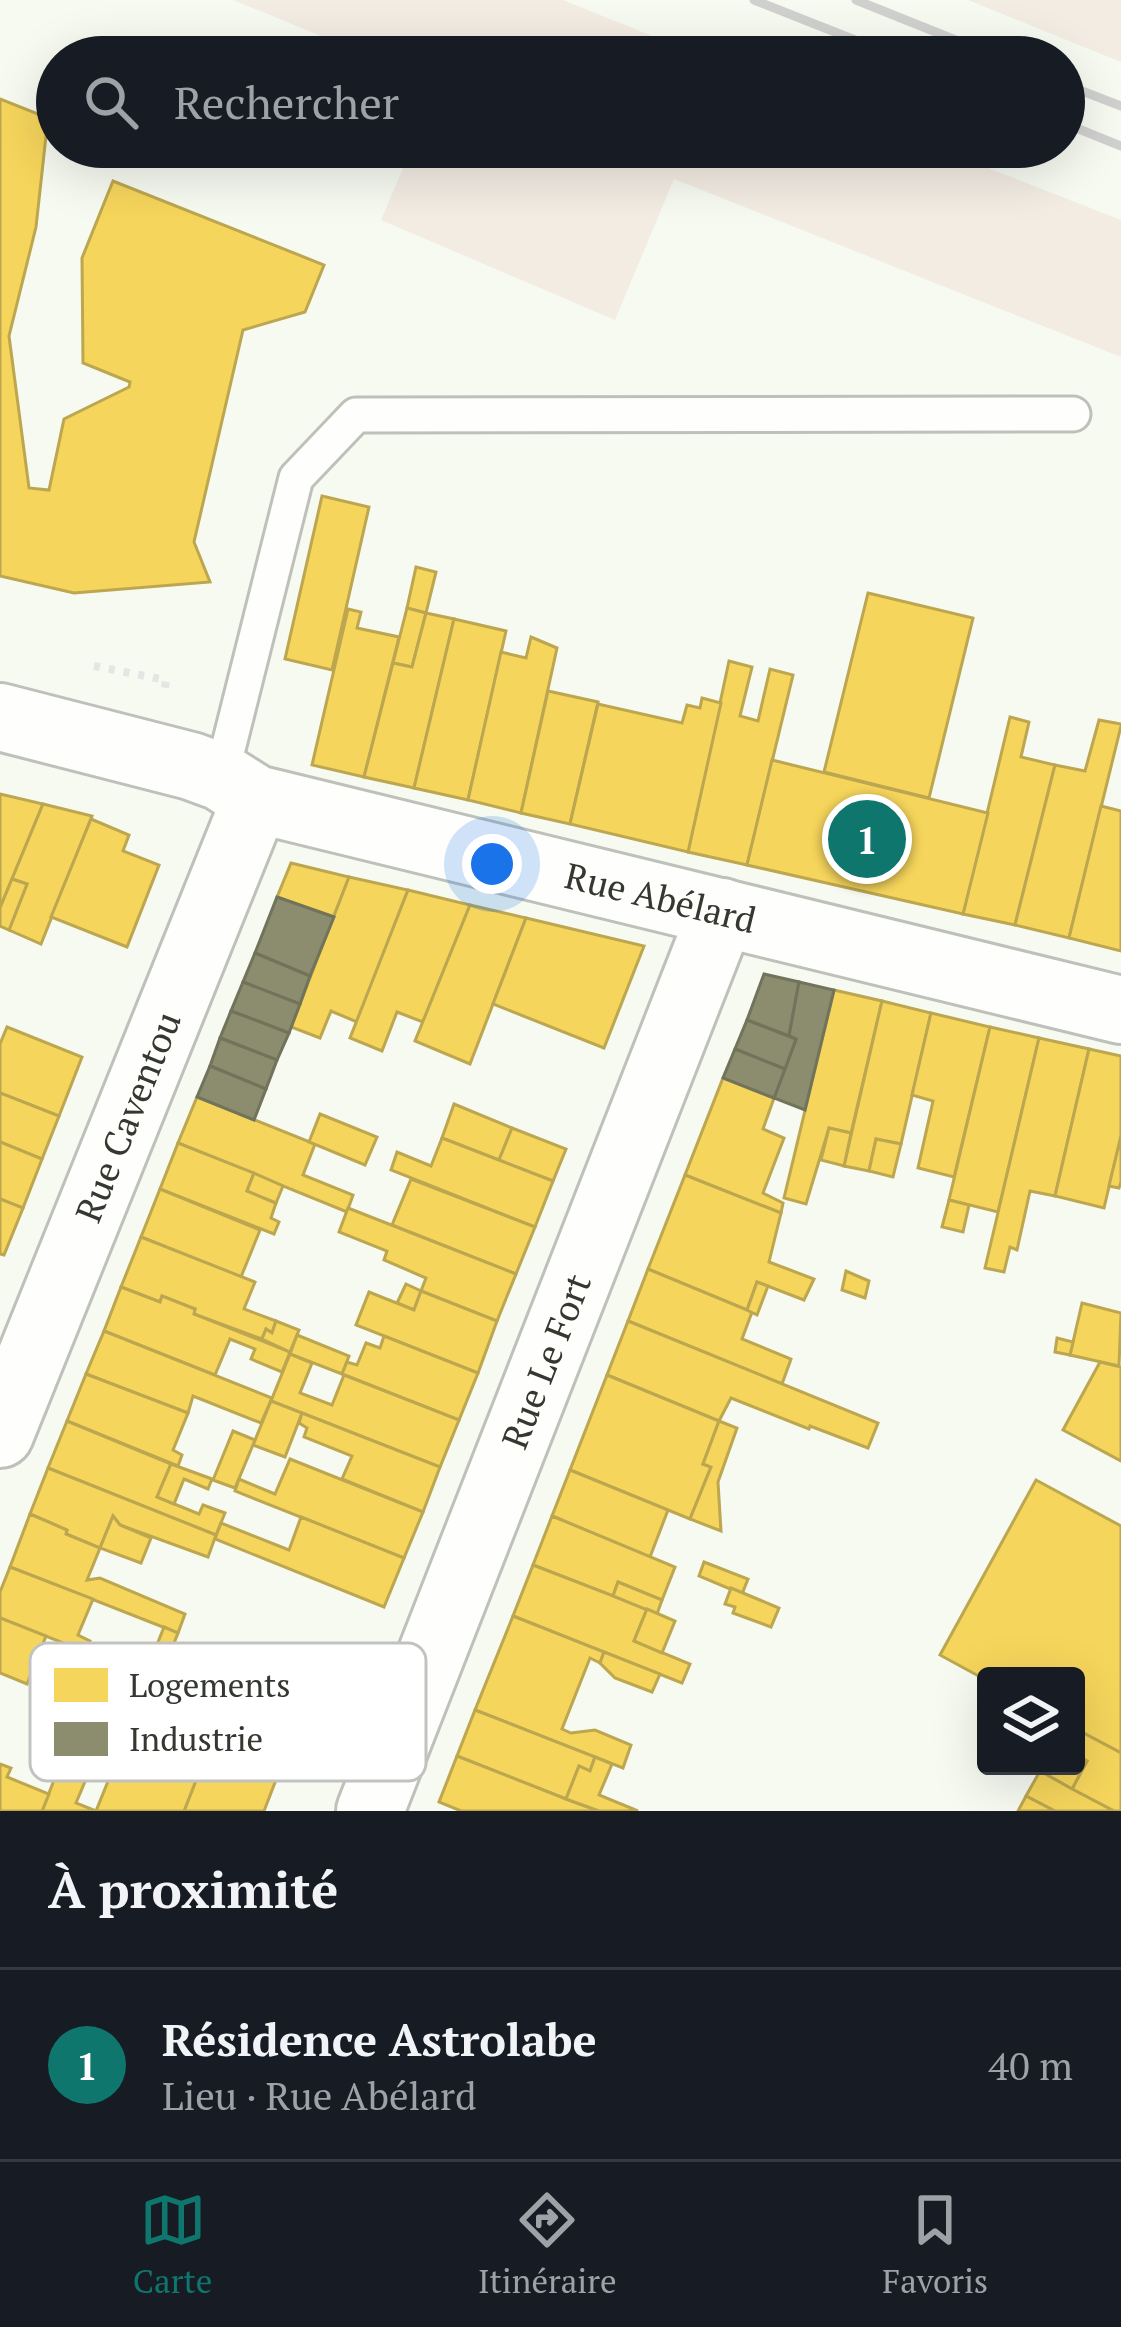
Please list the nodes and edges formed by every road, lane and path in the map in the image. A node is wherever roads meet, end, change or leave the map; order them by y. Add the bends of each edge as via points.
1 (1073, 414) dead end
2 (0, 717) edge
3 (239, 788) junction
4 (722, 912) junction
5 (1121, 1010) edge
6 (0, 1434) edge
7 (426, 1668) edge
8 (382, 1781) edge
9 (370, 1811) edge

1 - 3 lane via 356,415 296,478
2 - 3 street, Rue Abélard via 152,754
3 - 4 street, Rue Abélard
3 - 6 street, Rue Caventou
4 - 5 street, Rue Abélard
4 - 7 street, Rue Le Fort
8 - 9 street, Rue Le Fort

